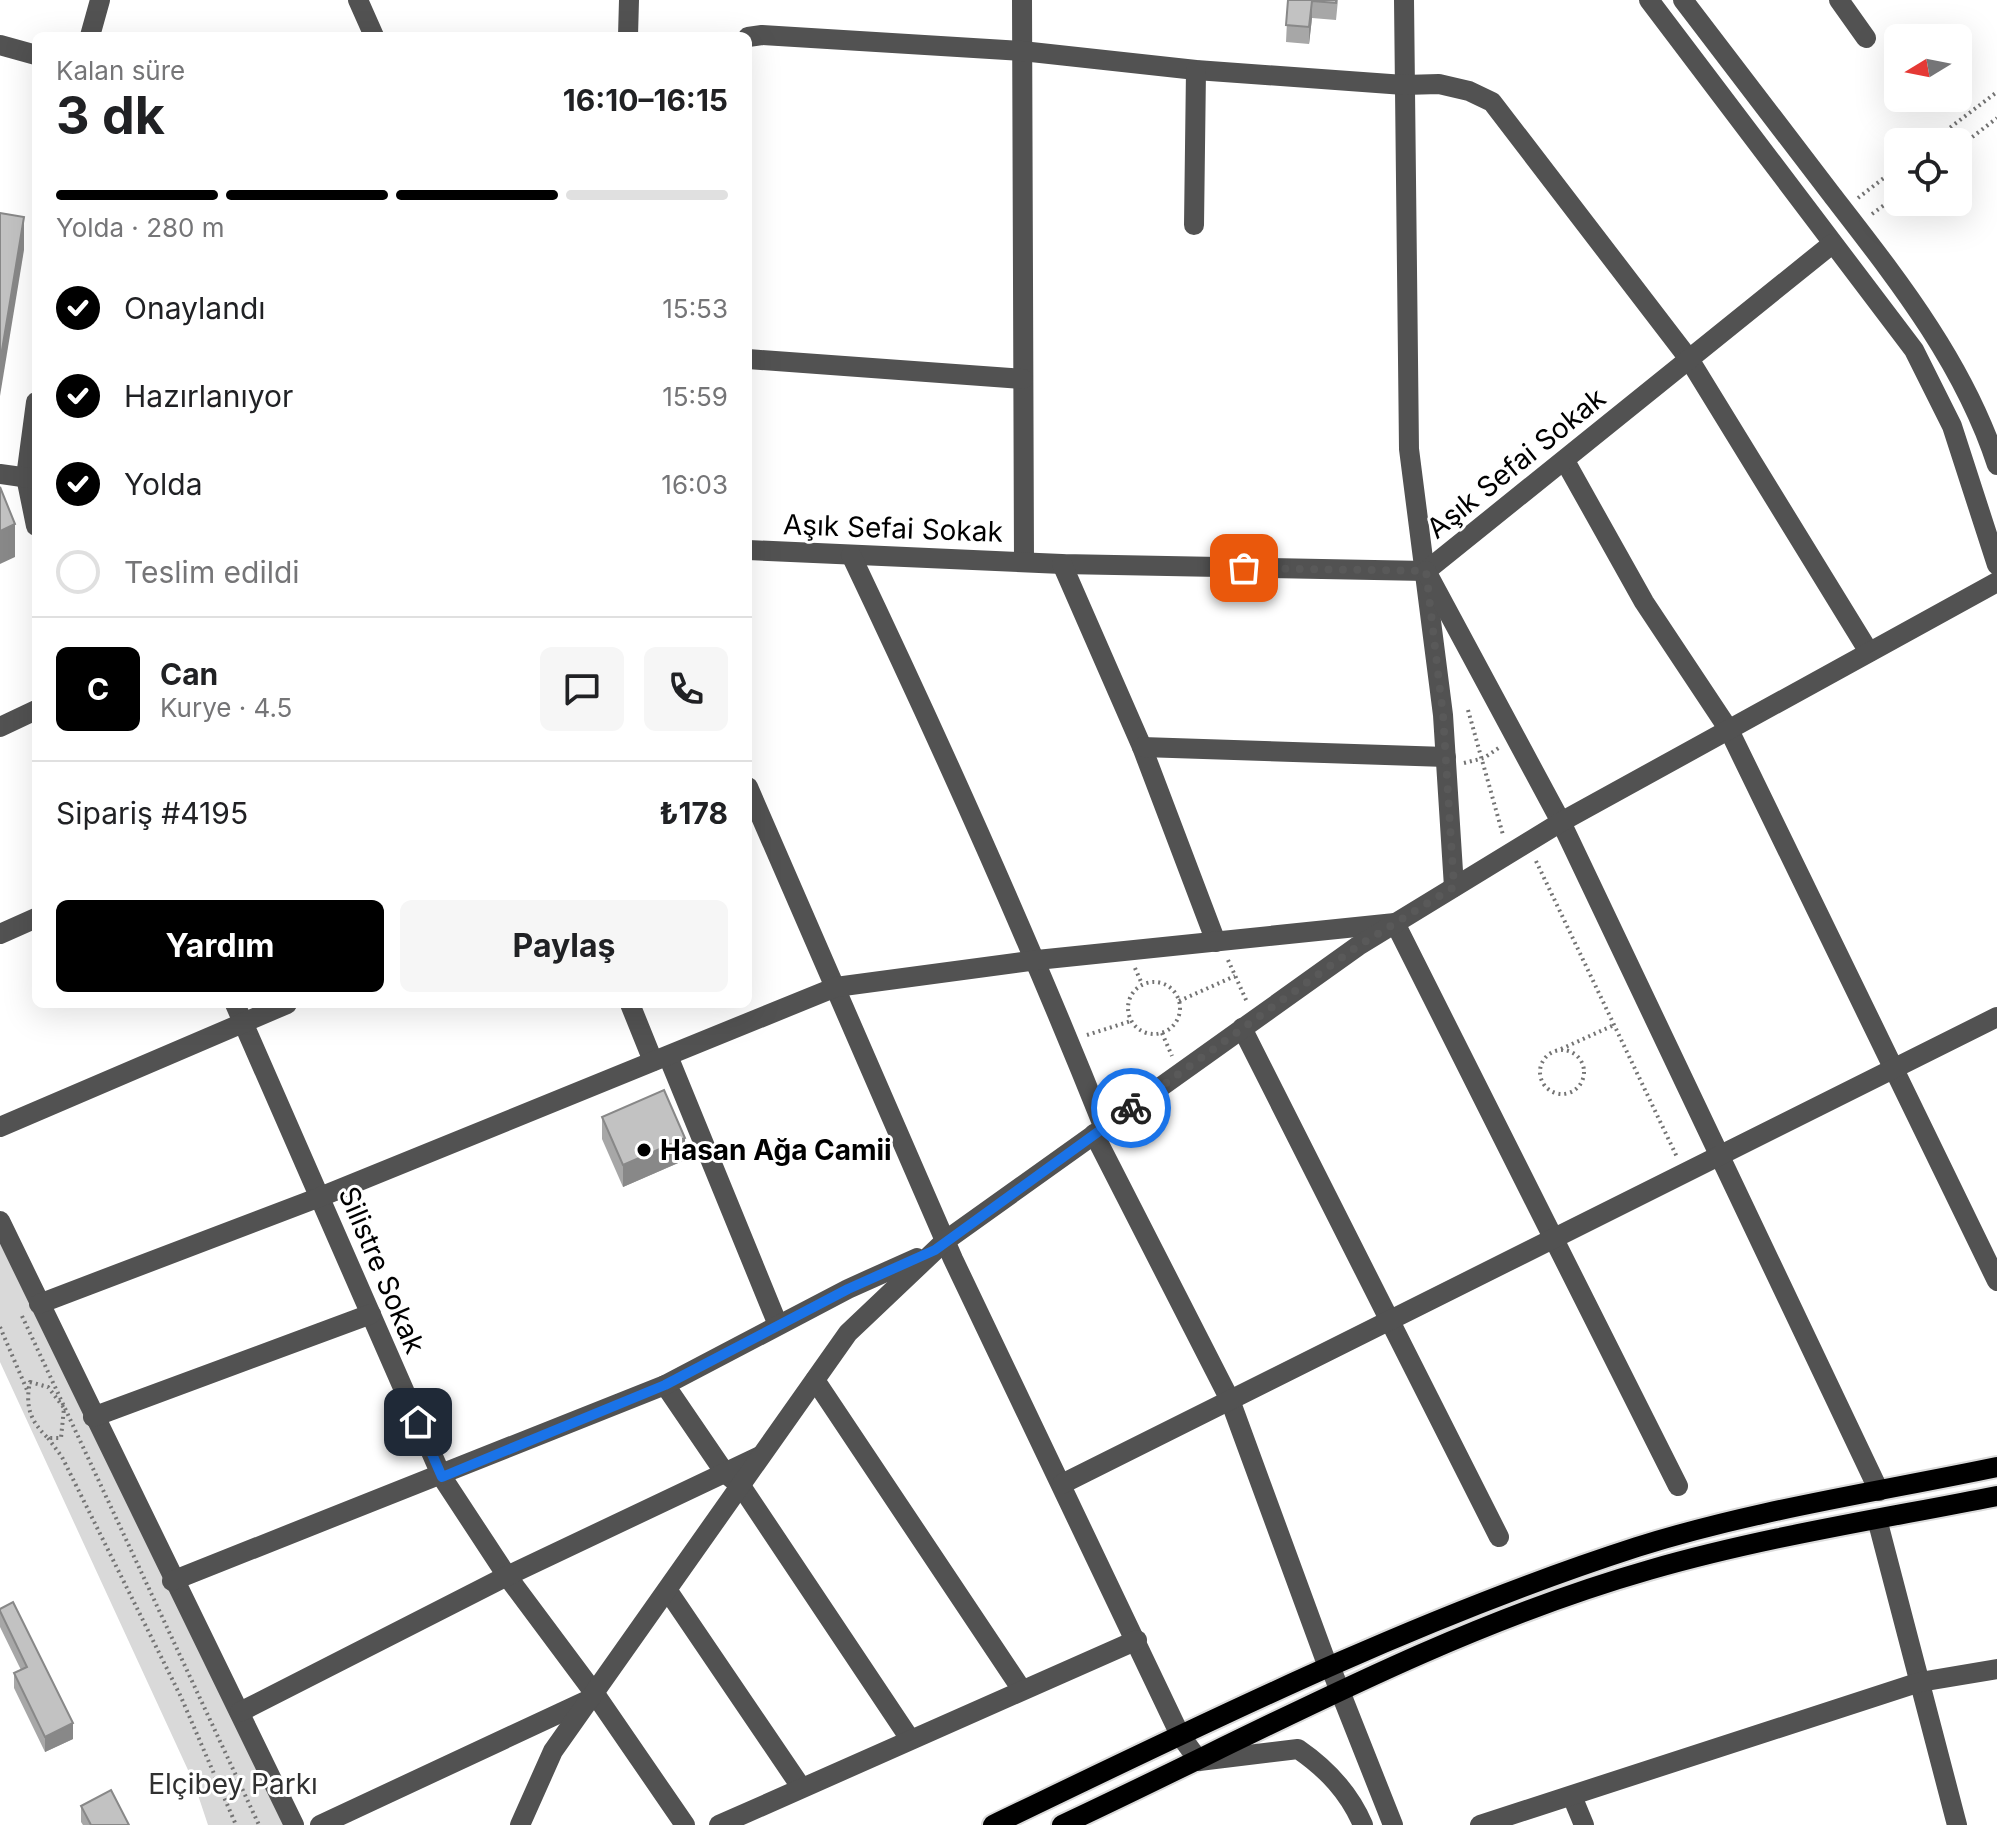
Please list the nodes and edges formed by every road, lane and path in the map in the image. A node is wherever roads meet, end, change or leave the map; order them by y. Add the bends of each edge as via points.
1 (100, 0) edge
2 (358, 0) edge
3 (629, 0) edge
4 (1022, 0) edge
5 (1404, 0) edge
6 (1649, 0) edge
7 (1683, 0) edge
8 (1839, 0) edge
9 (91, 32) edge
10 (372, 32) edge
11 (628, 32) edge
12 (752, 36) edge
13 (1866, 38) dead end
14 (0, 45) edge
15 (1022, 51) junction
16 (32, 54) edge
17 (1196, 70) junction
18 (1404, 85) junction
19 (1997, 92) edge
20 (1997, 118) edge
21 (1949, 128) edge
22 (1972, 137) edge
23 (1884, 178) edge
24 (1884, 206) edge
25 (1843, 209) junction
26 (1194, 225) dead end
27 (1858, 226) junction
28 (1832, 244) junction
29 (752, 359) edge
30 (1689, 359) junction
31 (1023, 379) junction
32 (1565, 461) junction
33 (1997, 465) edge
34 (0, 474) edge
35 (31, 478) edge
36 (752, 550) edge
37 (851, 555) junction
38 (1024, 562) junction
39 (1062, 564) junction
40 (1997, 565) edge
41 (1426, 571) junction
42 (1997, 582) edge
43 (1869, 652) junction
44 (1493, 692) junction
45 (1468, 710) junction
46 (32, 712) edge
47 (1443, 715) junction
48 (0, 727) edge
49 (1729, 730) junction
50 (1142, 747) junction
51 (1446, 757) junction
52 (753, 813) edge
53 (1561, 822) junction
54 (1519, 847) junction
55 (1454, 887) junction
56 (32, 920) edge
57 (1395, 923) junction
58 (0, 934) edge
59 (1218, 942) junction
60 (1037, 960) junction
61 (1235, 976) junction
62 (836, 987) junction
63 (1179, 1001) junction
64 (266, 1008) edge
65 (632, 1008) edge
66 (239, 1013) edge
67 (1997, 1017) edge
68 (1131, 1021) junction
69 (1249, 1024) junction
70 (1614, 1025) junction
71 (1069, 1041) junction
72 (1559, 1050) junction
73 (660, 1059) junction
74 (1893, 1069) junction
75 (0, 1127) edge
76 (1099, 1131) junction
77 (1720, 1156) junction
78 (1685, 1173) junction
79 (320, 1197) junction
80 (0, 1221) edge
81 (1552, 1239) junction
82 (940, 1245) junction
83 (1997, 1281) edge
84 (17, 1304) dead end
85 (39, 1304) junction
86 (371, 1314) junction
87 (1391, 1320) junction
88 (778, 1325) junction
89 (0, 1327) edge
90 (815, 1380) junction
91 (665, 1385) junction
92 (28, 1392) junction
93 (1230, 1400) junction
94 (64, 1408) junction
95 (93, 1417) junction
96 (48, 1438) junction
97 (1997, 1467) edge
98 (442, 1477) junction
99 (733, 1479) junction
100 (1062, 1484) junction
101 (1678, 1486) dead end
102 (1879, 1491) junction
103 (1997, 1496) edge
104 (1877, 1519) junction
105 (1499, 1537) dead end
106 (507, 1576) junction
107 (172, 1581) junction
108 (668, 1591) junction
109 (1137, 1640) junction
110 (1329, 1667) junction
111 (1997, 1669) edge
112 (1920, 1682) junction
113 (1022, 1690) junction
114 (1341, 1691) junction
115 (594, 1696) junction
116 (240, 1712) junction
117 (1180, 1735) junction
118 (910, 1739) junction
119 (1199, 1761) junction
120 (801, 1787) junction
121 (1572, 1796) junction
122 (236, 1825) edge
123 (259, 1825) edge
124 (294, 1825) edge
125 (320, 1825) edge
126 (520, 1825) edge
127 (685, 1825) edge
128 (719, 1825) edge
129 (993, 1825) edge
130 (1062, 1825) edge
131 (1363, 1825) edge
132 (1393, 1825) edge
133 (1480, 1825) edge
134 (1584, 1825) edge
135 (1957, 1825) edge

1 - 9 street
2 - 10 street
3 - 11 street
4 - 15 street
5 - 18 street
6 - 28 street
7 - 25 street
8 - 13 street
12 - 15 street
14 - 16 street
15 - 17 street
15 - 31 street
17 - 18 street
17 - 26 street
18 - 30 street via 1457,87 1492,102
18 - 41 street via 1409,449
19 - 21 path
20 - 22 path
23 - 25 path
24 - 27 path
25 - 27 street
27 - 33 street via 1950,357 1982,418
28 - 30 street, Aşık Sefai Sokak
28 - 40 street via 1920,363 1952,426
29 - 31 street
30 - 32 street, Aşık Sefai Sokak
30 - 43 street
31 - 38 street
32 - 41 street, Aşık Sefai Sokak
32 - 49 street via 1644,602
34 - 35 street
36 - 37 street, Aşık Sefai Sokak
37 - 38 street, Aşık Sefai Sokak
37 - 60 street
38 - 39 street, Aşık Sefai Sokak
39 - 41 street, Aşık Sefai Sokak
39 - 50 street
41 - 44 street
41 - 47 street
42 - 43 street
43 - 49 street
44 - 45 path
44 - 53 street
45 - 47 path
45 - 54 path via 1498,824
46 - 48 street
47 - 51 street
49 - 53 street
49 - 74 street
50 - 51 street
50 - 59 street
51 - 55 street
52 - 62 street
53 - 54 street
53 - 77 street
54 - 55 street
54 - 70 path
55 - 57 street
56 - 58 street
57 - 59 street
57 - 69 street
57 - 81 street
59 - 60 street
59 - 61 path
60 - 62 street
60 - 71 street
61 - 63 path
61 - 69 path
62 - 73 street
62 - 82 street
63 - 68 path via 1178,1018 1162,1033 1145,1033
63 - 68 path via 1166,986 1142,984 1128,1001
64 - 66 street
65 - 73 street
66 - 75 street
66 - 79 street, Silistre Sokak
67 - 74 street
68 - 71 path
69 - 76 street
69 - 87 street
70 - 72 path
70 - 78 path
71 - 76 street
72 - 72 path via 1546,1057 1541,1071 1546,1087 1565,1094 1581,1084 1584,1070 1578,1056
73 - 79 street
73 - 88 street
74 - 77 street
74 - 83 street
76 - 82 street
76 - 93 street
77 - 78 street
77 - 102 street
78 - 81 street
79 - 85 street
79 - 86 street, Silistre Sokak
80 - 85 street
81 - 87 street
81 - 101 street
82 - 88 street
82 - 90 street via 848,1333
82 - 100 street
84 - 94 path
85 - 95 street
86 - 95 street
86 - 98 street, Silistre Sokak
87 - 93 street
87 - 105 street
88 - 91 street
89 - 92 path
90 - 99 street via 763,1455
90 - 113 street
91 - 98 street
91 - 99 street
92 - 94 path via 30,1382 48,1387
92 - 96 path via 25,1401 35,1426
93 - 100 street
93 - 110 street
94 - 96 path via 61,1438
94 - 123 path
95 - 107 street
96 - 122 path via 181,1697
97 - 102 main road
98 - 106 street, Silistre Sokak
98 - 107 street
99 - 106 street
99 - 108 street
99 - 118 street
100 - 109 street
102 - 110 main road via 1638,1547 1453,1614
103 - 104 main road
104 - 112 street
104 - 114 main road via 1647,1571 1460,1636
106 - 115 street, Silistre Sokak
106 - 116 street
107 - 116 street
108 - 115 street
108 - 120 street
109 - 113 street
109 - 117 street
110 - 114 street
110 - 117 main road
111 - 112 street
112 - 121 street
112 - 135 street
113 - 118 street
114 - 119 main road
114 - 132 street
115 - 125 street
115 - 126 street via 553,1751
115 - 127 street, Silistre Sokak
116 - 124 street
117 - 119 street
117 - 129 main road
118 - 120 street
119 - 130 main road
119 - 131 street via 1298,1749 1328,1769
120 - 128 street
121 - 133 street
121 - 134 street

